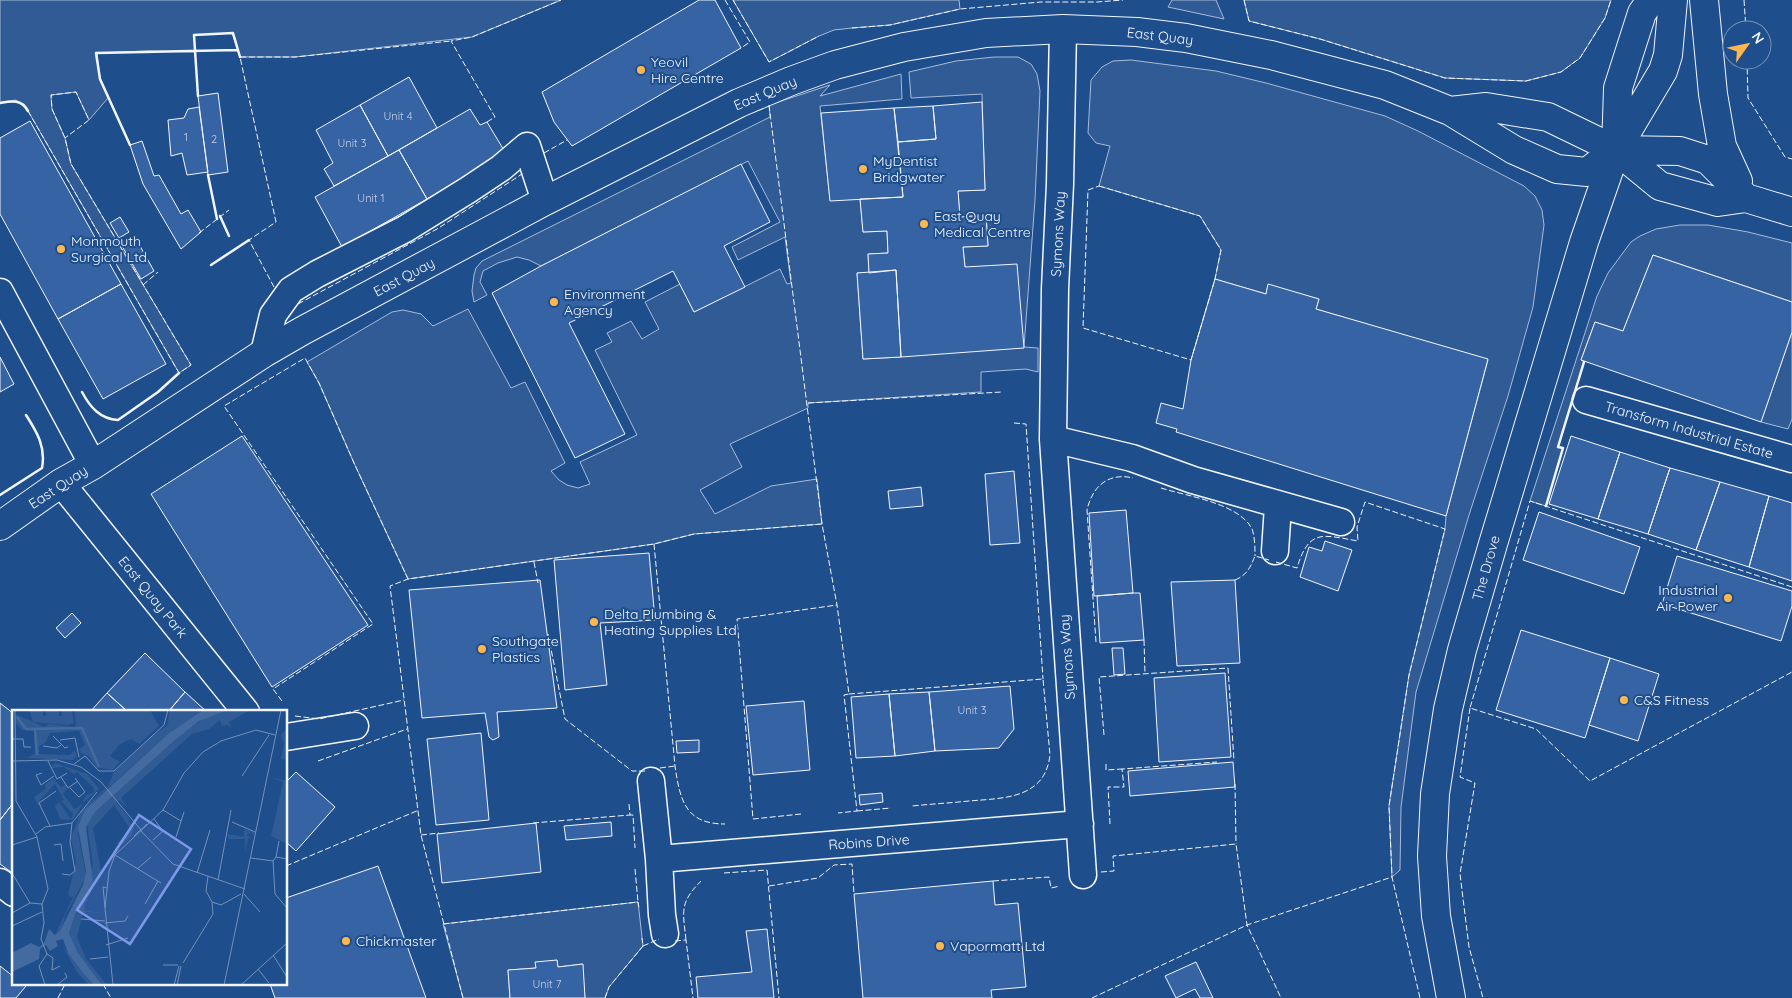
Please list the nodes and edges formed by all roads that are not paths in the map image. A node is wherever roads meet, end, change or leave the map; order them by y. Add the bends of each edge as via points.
1 (1651, 0) edge
2 (1673, 0) edge
3 (1704, 0) edge
4 (1064, 29) junction
5 (1450, 111) junction
6 (1616, 150) junction
7 (1746, 198) junction
8 (545, 201) junction
9 (1792, 212) edge
10 (0, 292) edge
11 (264, 353) junction
12 (1586, 400) dead end
13 (1053, 439) junction
14 (1792, 459) edge
15 (93, 465) junction
16 (61, 483) junction
17 (1278, 506) junction
18 (1341, 522) dead end
19 (0, 526) edge
20 (1275, 551) dead end
21 (244, 710) edge
22 (355, 726) dead end
23 (288, 737) edge
24 (651, 781) dead end
25 (1080, 824) junction
26 (659, 859) junction
27 (1083, 875) dead end
28 (0, 882) edge
29 (12, 891) edge
30 (665, 934) dead end
31 (1451, 998) edge

1 - 6 street via 1642,12 1618,88
2 - 6 street via 1664,71
3 - 7 street via 1713,94 1722,146
4 - 5 street, East Quay via 1137,32 1262,53 1385,85
4 - 8 street, East Quay via 986,33 904,47 835,65 740,103
4 - 13 street, Symons Way
5 - 6 street, East Quay via 1486,107 1548,117
5 - 6 street via 1514,150 1558,169 1586,172
6 - 7 street via 1660,186 1718,202
6 - 7 street via 1680,151 1708,160
6 - 31 street, The Drove via 1572,281 1484,573 1448,709 1435,794 1432,856 1436,916
7 - 9 street
8 - 11 street, East Quay
8 - 11 street via 527,146 501,168 406,229 291,290 273,315
10 - 15 street
11 - 15 street, East Quay
12 - 14 street, Transform Industrial Estate
13 - 17 street via 1132,458
13 - 25 street, Symons Way
15 - 16 street, East Quay
16 - 19 street, East Quay
16 - 21 street, East Quay Park
17 - 18 street
17 - 20 street
22 - 23 street
24 - 26 street
25 - 26 street, Robins Drive
25 - 27 street, Symons Way
26 - 30 street
28 - 29 street

